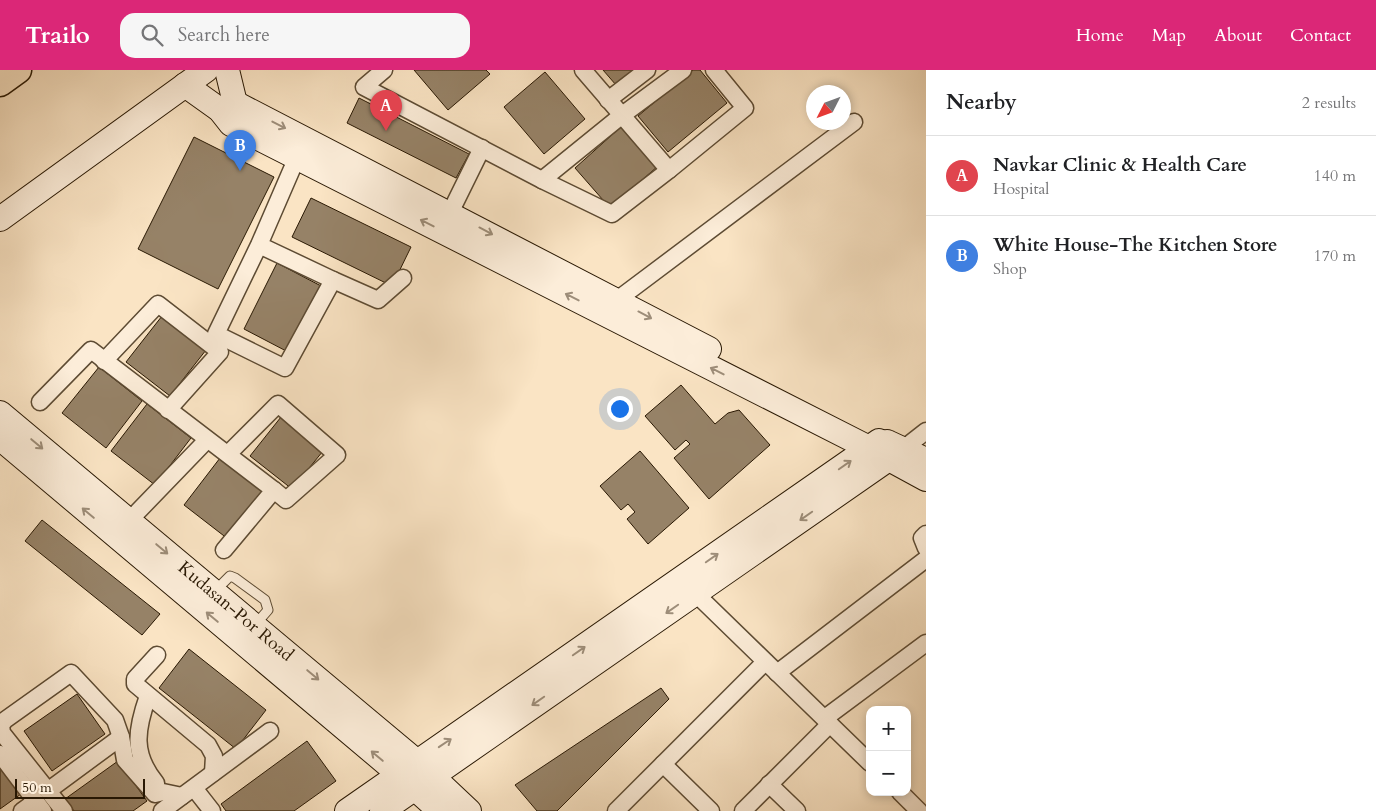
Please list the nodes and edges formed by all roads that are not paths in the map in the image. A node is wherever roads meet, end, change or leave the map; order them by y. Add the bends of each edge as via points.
1 (18, 70) edge
2 (206, 70) edge
3 (227, 70) edge
4 (384, 70) edge
5 (583, 70) edge
6 (647, 70) edge
7 (683, 70) edge
8 (714, 70) edge
9 (0, 83) edge
10 (185, 85) junction
11 (608, 100) junction
12 (227, 106) junction
13 (621, 116) junction
14 (854, 122) dead end
15 (301, 148) junction
16 (482, 148) junction
17 (668, 170) junction
18 (542, 180) junction
19 (450, 213) junction
20 (0, 219) edge
21 (259, 245) junction
22 (403, 278) dead end
23 (332, 280) junction
24 (617, 300) junction
25 (104, 361) junction
26 (40, 402) dead end
27 (168, 410) junction
28 (1, 415) edge
29 (926, 431) edge
30 (0, 438) edge
31 (207, 440) junction
32 (886, 449) junction
33 (228, 454) junction
34 (926, 460) edge
35 (926, 479) edge
36 (274, 490) junction
37 (122, 528) junction
38 (926, 534) edge
39 (926, 548) edge
40 (224, 550) dead end
41 (926, 559) edge
42 (695, 593) junction
43 (247, 633) junction
44 (926, 643) edge
45 (157, 656) dead end
46 (771, 667) junction
47 (148, 696) junction
48 (829, 720) junction
49 (270, 731) dead end
50 (121, 737) junction
51 (0, 754) edge
52 (866, 759) edge
53 (663, 764) junction
54 (213, 773) junction
55 (416, 775) junction
56 (769, 784) junction
57 (49, 790) junction
58 (163, 792) junction
59 (187, 793) junction
60 (904, 796) edge
61 (40, 806) edge
62 (22, 811) edge
63 (64, 811) edge
64 (162, 811) edge
65 (198, 811) edge
66 (212, 811) edge
67 (347, 811) edge
68 (382, 811) edge
69 (440, 811) edge
70 (469, 811) edge
71 (616, 811) edge
72 (710, 811) edge
73 (743, 811) edge
74 (797, 811) edge
75 (919, 811) edge

1 - 9 main road
2 - 10 street
3 - 12 street
4 - 16 street via 364,87
5 - 11 street
6 - 11 street
7 - 13 street
8 - 17 street via 745,108
10 - 12 street
10 - 20 street
11 - 13 street
12 - 15 street via 231,124
13 - 17 street
13 - 18 street
14 - 24 street
15 - 19 street
15 - 21 street
32 -> 15 street
16 - 18 street
16 - 19 street
17 - 18 street via 612,214
19 -> 24 street
21 - 23 street
21 - 23 street via 216,334 285,368
22 - 23 street via 378,300
24 -> 32 street
25 - 26 street via 90,350
25 - 27 street
25 - 27 street via 158,304 220,352
27 - 31 street
28 -> 37 street, Kudasan-Por Road
29 - 32 street
37 -> 30 street, Kudasan-Por Road
31 - 33 street
31 - 37 street
32 - 34 street
32 - 35 street
32 -> 42 street
55 -> 32 street
33 - 36 street
33 - 36 street via 278,404 337,455 286,500
36 - 40 street
43 -> 37 street, Kudasan-Por Road
37 -> 43 street, Kudasan-Por Road via 214,592
38 - 39 street via 922,538
41 - 46 street
42 - 46 street
42 -> 55 street
43 - 55 street, Kudasan-Por Road
44 - 48 street
45 - 47 street via 136,679 135,684
46 - 48 street
46 - 53 street
47 - 54 street via 208,745 214,756
47 - 58 street via 139,730 140,758
48 - 52 street
48 - 56 street
49 - 54 street
50 - 57 street
50 - 57 street via 115,720 71,673 5,720 1,725 2,733
50 - 58 street via 124,760 154,794
51 - 61 street
53 - 71 street
53 - 72 street
54 - 59 street
55 - 67 street
55 - 68 street
55 - 69 street, Kudasan-Por Road
55 - 70 street, Kudasan-Por Road
56 - 73 street
56 - 74 street
57 - 63 street
58 - 59 street
59 - 64 street
59 - 65 street
59 - 66 street
60 - 75 street
61 - 62 street

